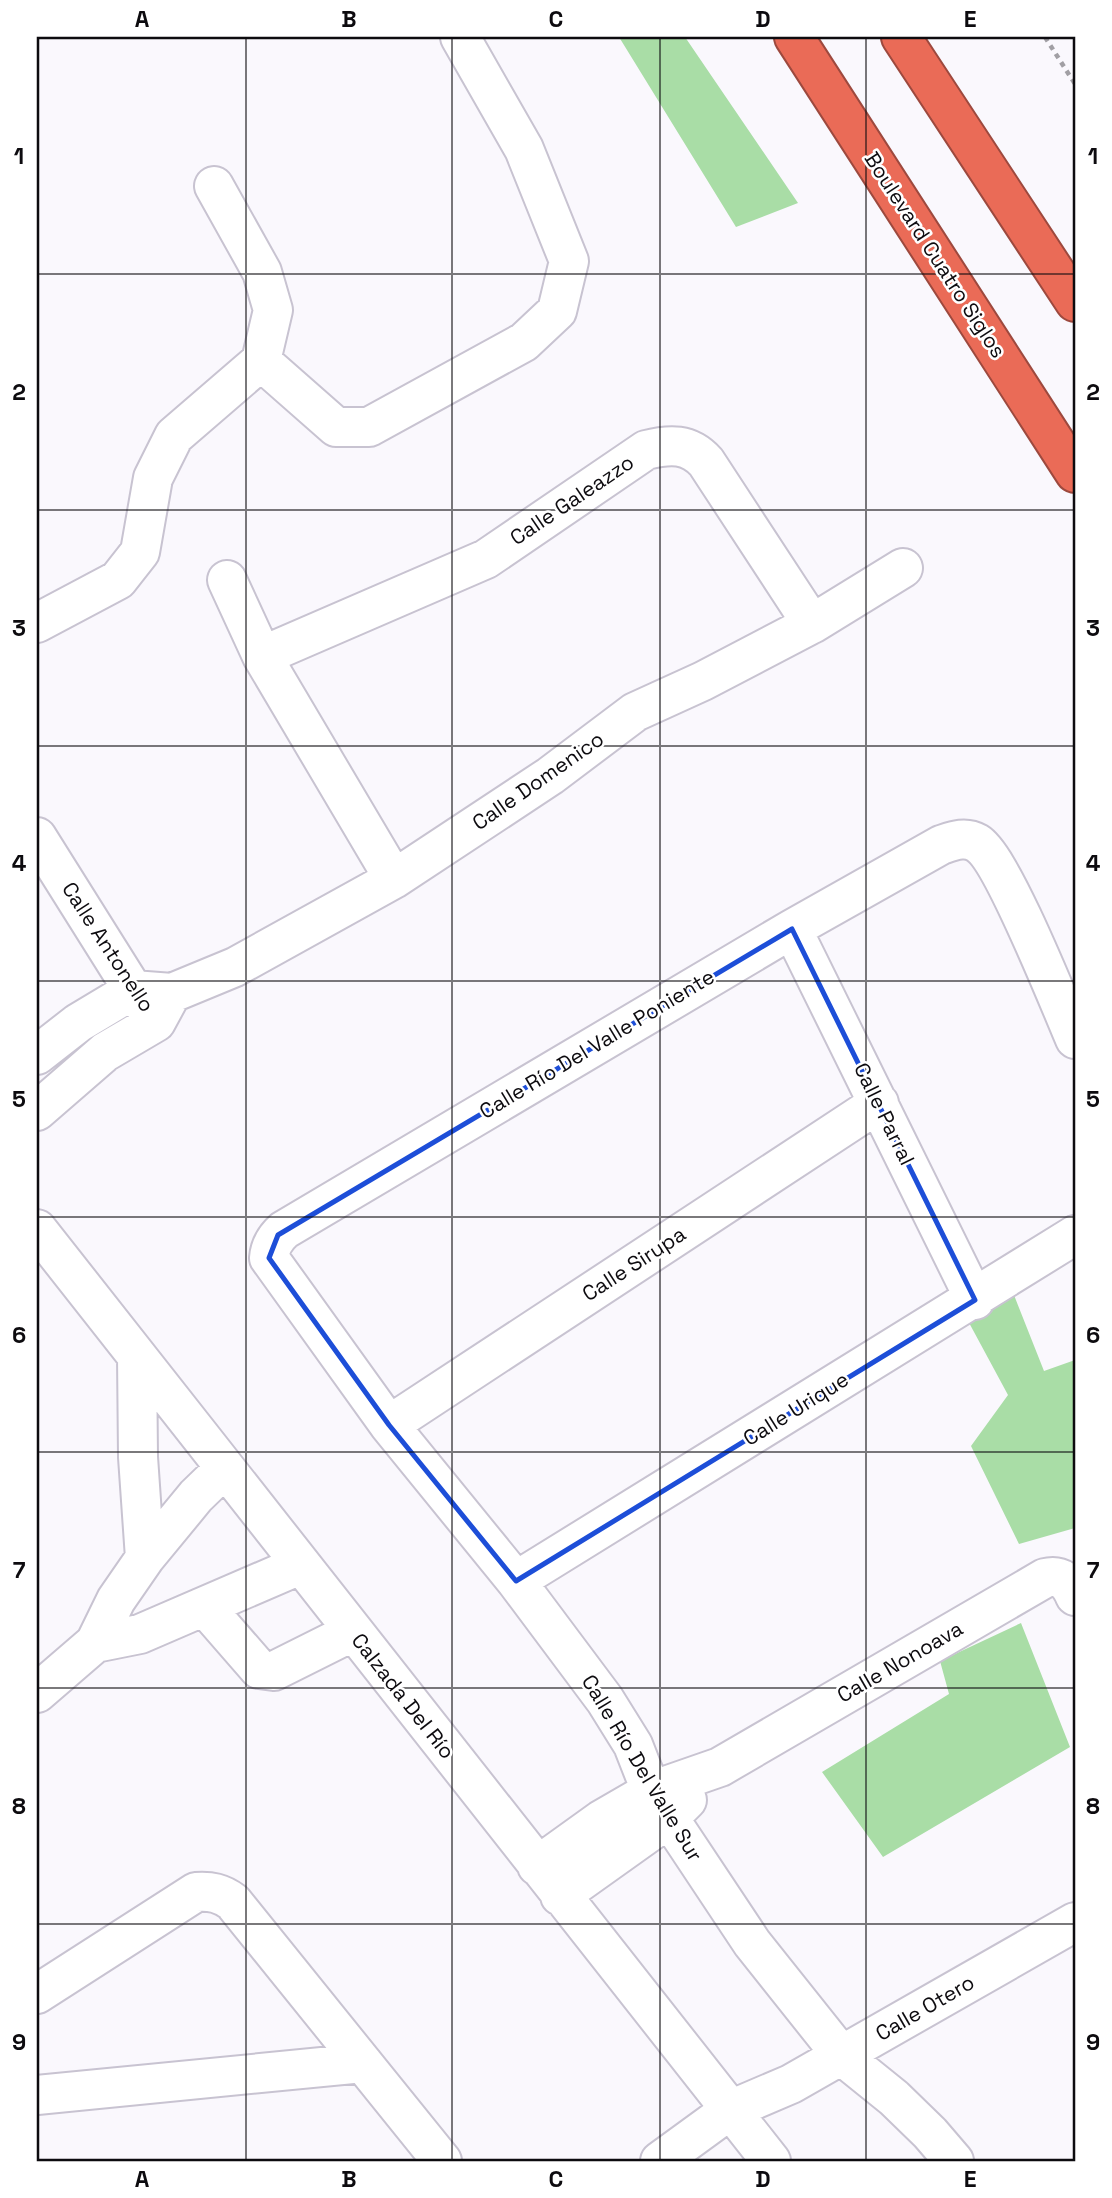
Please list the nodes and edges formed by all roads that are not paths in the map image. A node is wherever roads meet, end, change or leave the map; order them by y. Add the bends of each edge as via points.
1 (460, 37) edge
2 (794, 37) edge
3 (901, 37) edge
4 (214, 186) dead end
5 (1075, 302) edge
6 (261, 361) junction
7 (1075, 473) edge
8 (903, 568) dead end
9 (227, 580) dead end
10 (37, 623) edge
11 (812, 624) junction
12 (262, 656) junction
13 (37, 837) edge
14 (394, 878) junction
15 (792, 929) junction
16 (133, 989) junction
17 (164, 1007) junction
18 (1075, 1039) edge
19 (37, 1055) edge
20 (879, 1103) junction
21 (37, 1111) edge
22 (37, 1229) edge
23 (1075, 1235) edge
24 (269, 1258) joint
25 (975, 1300) junction
26 (137, 1356) junction
27 (388, 1425) junction
28 (225, 1468) junction
29 (145, 1558) junction
30 (300, 1565) junction
31 (516, 1581) junction
32 (1075, 1596) edge
33 (205, 1607) junction
34 (352, 1632) junction
35 (95, 1643) junction
36 (38, 1689) edge
37 (660, 1805) junction
38 (537, 1866) junction
39 (560, 1896) junction
40 (1075, 1922) edge
41 (37, 1994) edge
42 (842, 2056) junction
43 (363, 2063) junction
44 (37, 2095) edge
45 (737, 2120) junction
46 (442, 2161) edge
47 (660, 2161) edge
48 (703, 2161) edge
49 (771, 2161) edge
50 (954, 2161) edge

1 - 6 street via 524,149 569,261 557,311 524,342 369,427 337,427
2 - 7 highway, Boulevard Cuatro Siglos
3 - 5 highway
4 - 6 street via 262,272 273,310
6 - 10 street via 174,436 153,478 140,552 118,580
8 - 11 street, Calle Domenico
9 - 12 street
11 - 12 street, Calle Galeazzo via 706,462 689,449 670,445 646,450 486,559
11 - 14 street, Calle Domenico via 635,712 550,776
12 - 14 street
13 - 16 street, Calle Antonello
14 - 17 street, Calle Domenico
15 - 18 street, Calle Río Del Valle Poniente via 941,845 966,838 983,847 1001,876
15 - 20 street, Calle Parral
15 - 24 street, Calle Río Del Valle Poniente via 284,1230 274,1239
16 - 17 street, Calle Antonello
16 - 19 street
17 - 21 street, Calle Domenico
20 - 25 street, Calle Parral
20 - 27 street, Calle Sirupa
22 - 26 street, Calzada Del Río
23 - 25 street, Calle Urique
24 - 27 street, Calle Río Del Valle Sur
25 - 31 street, Calle Urique
26 - 28 street, Calzada Del Río
26 - 29 street
27 - 31 street, Calle Río Del Valle Sur
28 - 29 street
28 - 30 street, Calzada Del Río
29 - 35 street via 116,1600
30 - 33 street
30 - 34 street, Calzada Del Río
31 - 37 street, Calle Río Del Valle Sur via 605,1700 633,1745
32 - 37 street, Calle Nonoava via 1068,1582 1054,1576 1045,1578
33 - 34 street via 260,1669 267,1671
33 - 35 street via 140,1634
34 - 38 street, Calzada Del Río
35 - 36 street
37 - 38 street, Calle Nonoava via 601,1820
37 - 39 street, Calle Nonoava
37 - 42 street, Calle Río Del Valle Sur via 752,1943
38 - 39 street, Calzada Del Río
39 - 45 street, Calzada Del Río
40 - 42 street, Calle Otero
41 - 43 street via 196,1892 213,1892 233,1902
42 - 45 street, Calle Otero via 774,2093
42 - 50 street, Calle Río Del Valle Sur via 894,2098
43 - 44 street
43 - 46 street
45 - 47 street, Calle Otero
45 - 48 street, Calle Otero
45 - 49 street, Calzada Del Río

